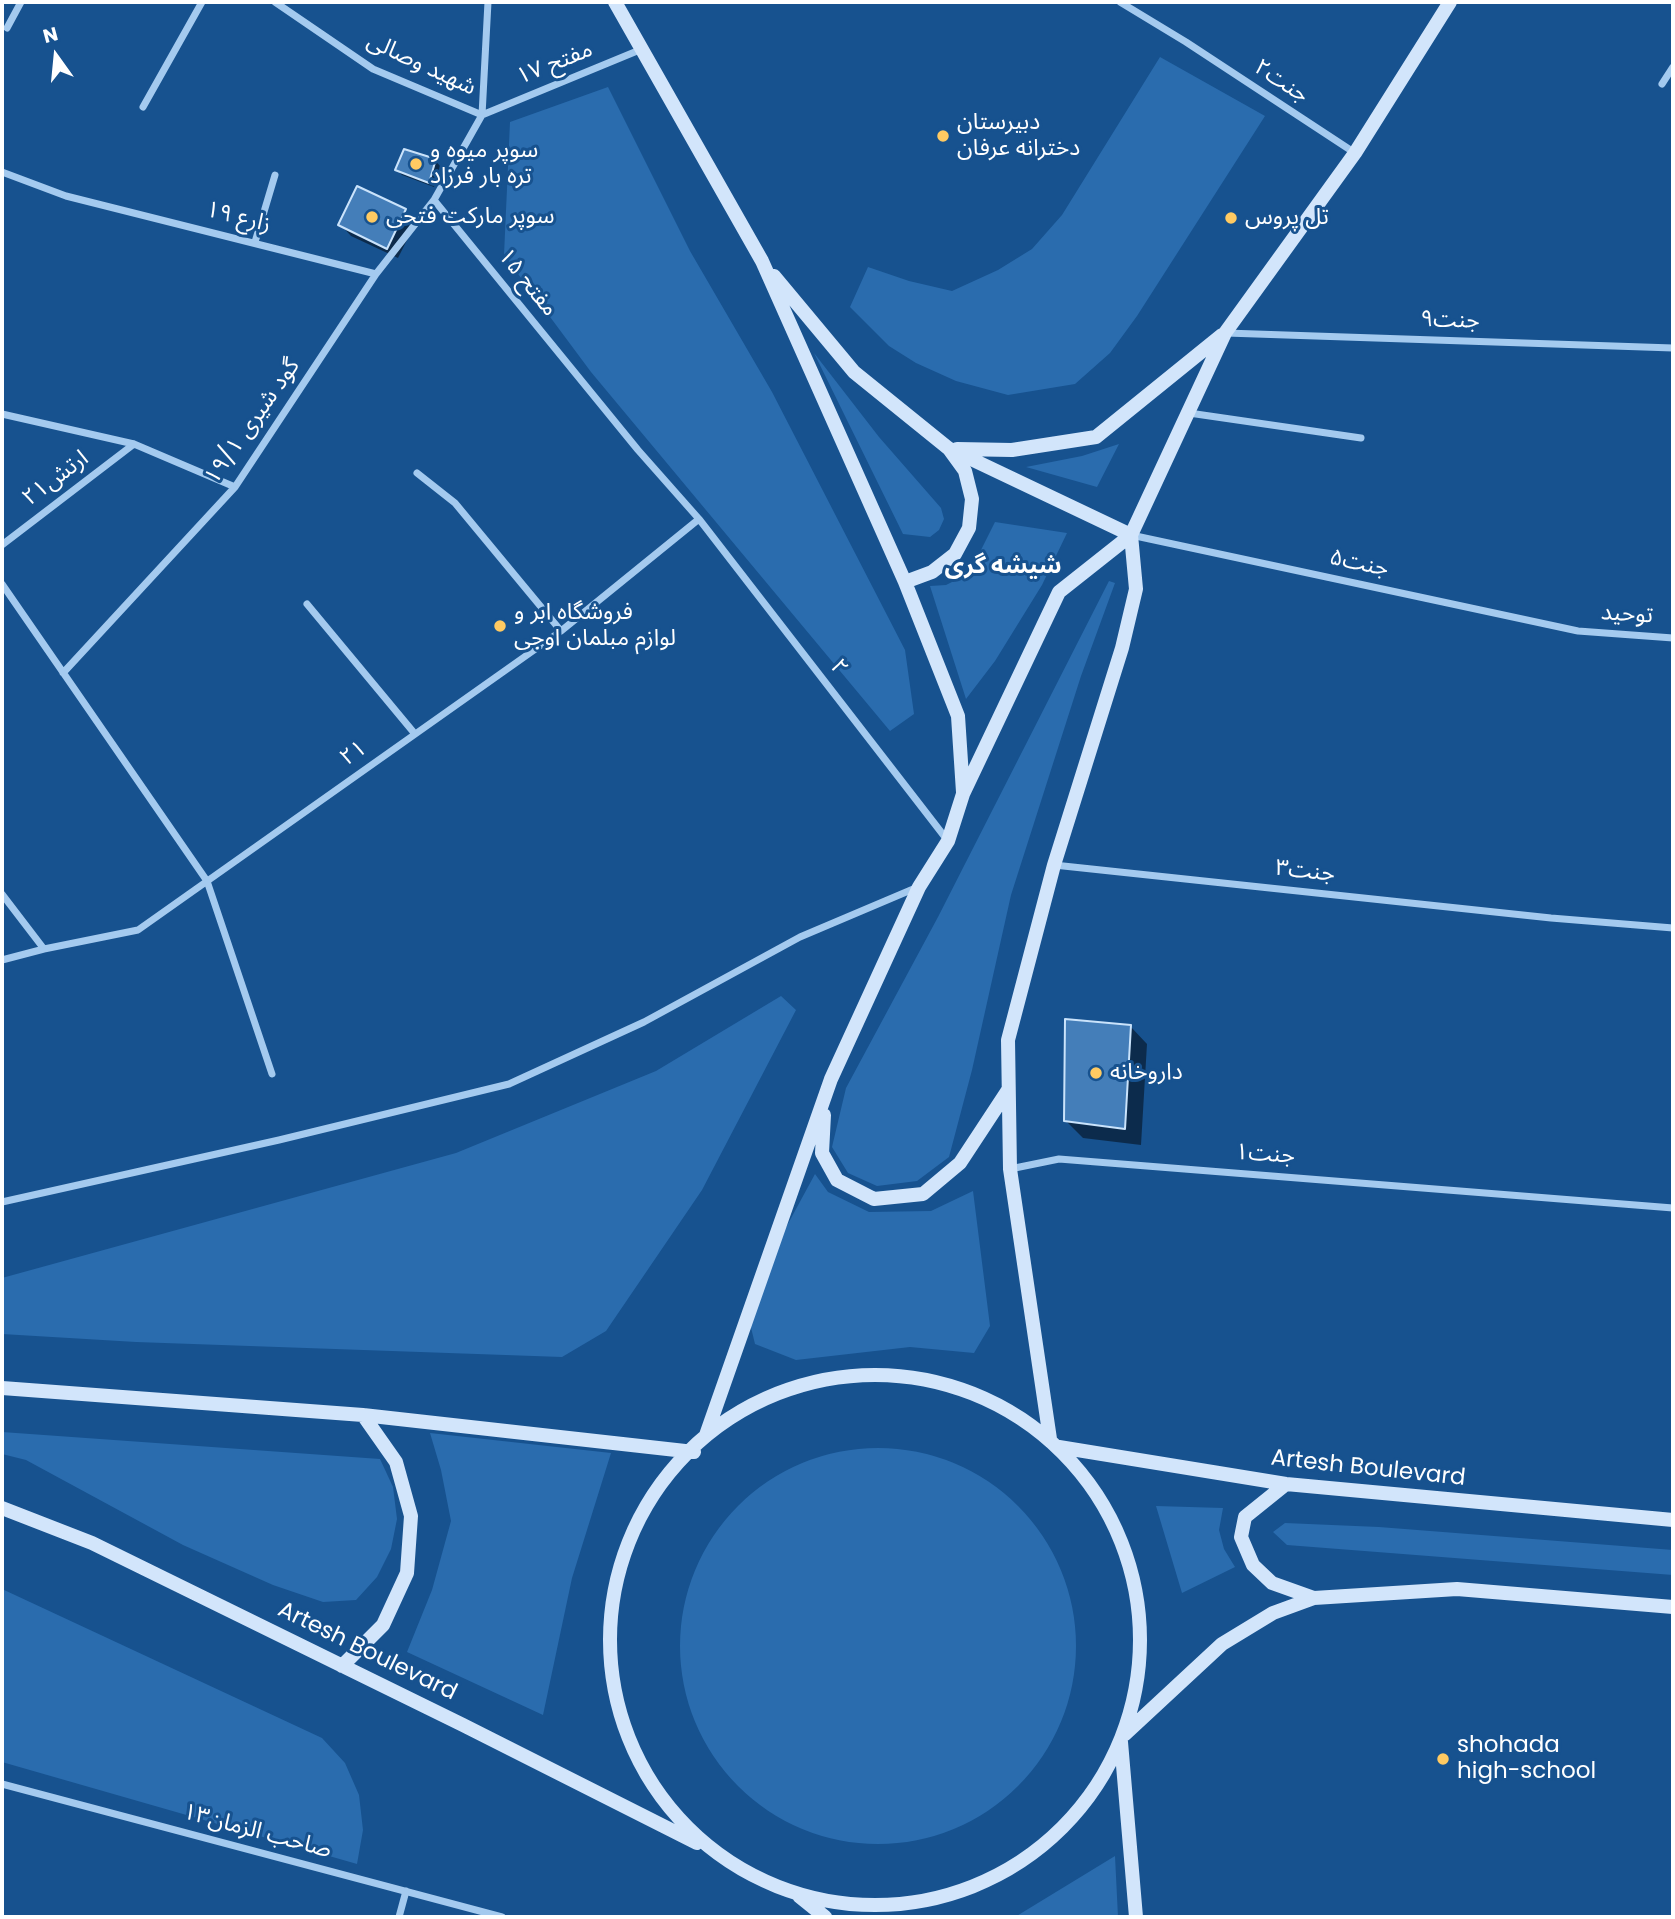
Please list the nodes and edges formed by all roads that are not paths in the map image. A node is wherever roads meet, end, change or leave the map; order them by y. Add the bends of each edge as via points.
1 (21, 2) edge
2 (202, 2) edge
3 (275, 2) edge
4 (488, 2) edge
5 (615, 2) edge
6 (1120, 2) edge
7 (1450, 2) edge
8 (7, 28) dead end
9 (642, 49) junction
10 (1673, 67) edge
11 (1662, 85) dead end
12 (143, 107) dead end
13 (482, 115) junction
14 (1355, 153) junction
15 (2, 172) edge
16 (275, 175) dead end
17 (434, 200) junction
18 (255, 242) junction
19 (762, 261) junction
20 (376, 274) junction
21 (1225, 333) junction
22 (1673, 348) edge
23 (1188, 413) junction
24 (2, 414) edge
25 (1361, 438) dead end
26 (134, 444) junction
27 (948, 448) junction
28 (417, 473) dead end
29 (235, 487) junction
30 (699, 519) junction
31 (1132, 536) junction
32 (2, 545) edge
33 (905, 582) junction
34 (2, 584) edge
35 (307, 604) dead end
36 (561, 631) junction
37 (1578, 631) joint
38 (1673, 638) edge
39 (62, 673) junction
40 (415, 734) junction
41 (963, 794) junction
42 (948, 841) junction
43 (1055, 865) junction
44 (207, 881) junction
45 (919, 887) junction
46 (2, 894) edge
47 (1673, 928) edge
48 (44, 948) junction
49 (2, 960) edge
50 (272, 1074) dead end
51 (831, 1079) junction
52 (1008, 1089) junction
53 (1010, 1169) junction
54 (2, 1202) edge
55 (1673, 1208) edge
56 (2, 1388) edge
57 (363, 1415) junction
58 (706, 1435) junction
59 (1054, 1443) junction
60 (694, 1452) junction
61 (1286, 1484) junction
62 (2, 1508) edge
63 (1673, 1520) edge
64 (1314, 1598) junction
65 (1673, 1607) edge
66 (342, 1666) junction
67 (1123, 1738) junction
68 (2, 1784) edge
69 (707, 1848) junction
70 (406, 1891) junction
71 (798, 1895) junction
72 (399, 1917) edge
73 (502, 1917) edge
74 (825, 1917) edge
75 (1136, 1917) edge

1 - 8 street
2 - 12 street
3 - 13 street, شهید وصالی via 373,69
4 - 13 street
5 - 9 main road
6 - 14 street, جنت۲
7 - 14 main road
9 - 13 street, مفتح ۱۷
9 - 19 main road
10 - 11 street
13 - 17 street
14 - 21 main road
15 - 18 street, ۱۹ زارع via 66,196
16 - 18 street
17 - 20 street
17 - 30 street, مفتح ۱۵
18 - 20 street, ۱۹ زارع
19 - 27 main road via 854,372
19 - 33 main road
20 - 29 street, ۱۹/۱ گود شیری
21 - 22 street, جنت۹
21 - 23 main road
21 - 27 main road via 1096,437 1012,450
23 - 25 street
23 - 31 main road
24 - 26 street
26 - 29 street
26 - 32 street, ارتش۲۱
27 - 31 main road
27 - 33 main road via 965,471 972,499 969,528 955,554 932,572
28 - 36 street via 455,503
29 - 39 street, ۱۹/۱ گود شیری
30 - 36 street, ۲۱
30 - 42 street, ۲
31 - 37 street, جنت۵
31 - 41 main road via 1059,592
31 - 43 main road via 1136,589 1128,625
33 - 41 main road via 958,716
34 - 39 street
35 - 40 street
36 - 40 street, ۲۱
37 - 38 street, توحید
39 - 44 street
40 - 44 street, ۲۱
41 - 42 main road
42 - 45 main road
43 - 47 street, جنت۳
43 - 52 main road via 1008,1040
44 - 48 street, ۲۱ via 138,930
44 - 50 street
45 - 51 main road
45 - 54 street via 800,937 644,1022 509,1084
46 - 48 street
48 - 49 street, ۲۱
51 - 52 main road via 822,1153 837,1180 874,1199 923,1194 960,1163
51 - 58 main road
52 - 53 main road
53 - 55 street, جنت۱ via 1059,1159
53 - 59 main road
56 - 57 main road
57 - 60 main road
57 - 66 main road via 399,1472 411,1516 407,1573 383,1625
58 - 59 main road via 769,1396 841,1377 916,1377 987,1399
58 - 60 main road
59 - 61 main road, Artesh Boulevard
59 - 67 main road via 1107,1508 1136,1581 1142,1658
60 - 69 main road via 645,1505 616,1575 608,1651 622,1725 655,1793
61 - 63 main road, Artesh Boulevard
61 - 64 main road via 1245,1517 1241,1537 1252,1564 1272,1583
62 - 66 main road, Artesh Boulevard via 92,1543
64 - 65 main road via 1457,1589
64 - 67 main road via 1273,1613 1222,1644
66 - 69 main road, Artesh Boulevard
67 - 71 main road via 1081,1809 1012,1867 953,1895 876,1906
67 - 75 main road
68 - 70 street, صاحب الزمان۱۳
69 - 71 main road via 751,1876
70 - 72 street
70 - 73 street, صاحب الزمان۱۳
71 - 74 main road

